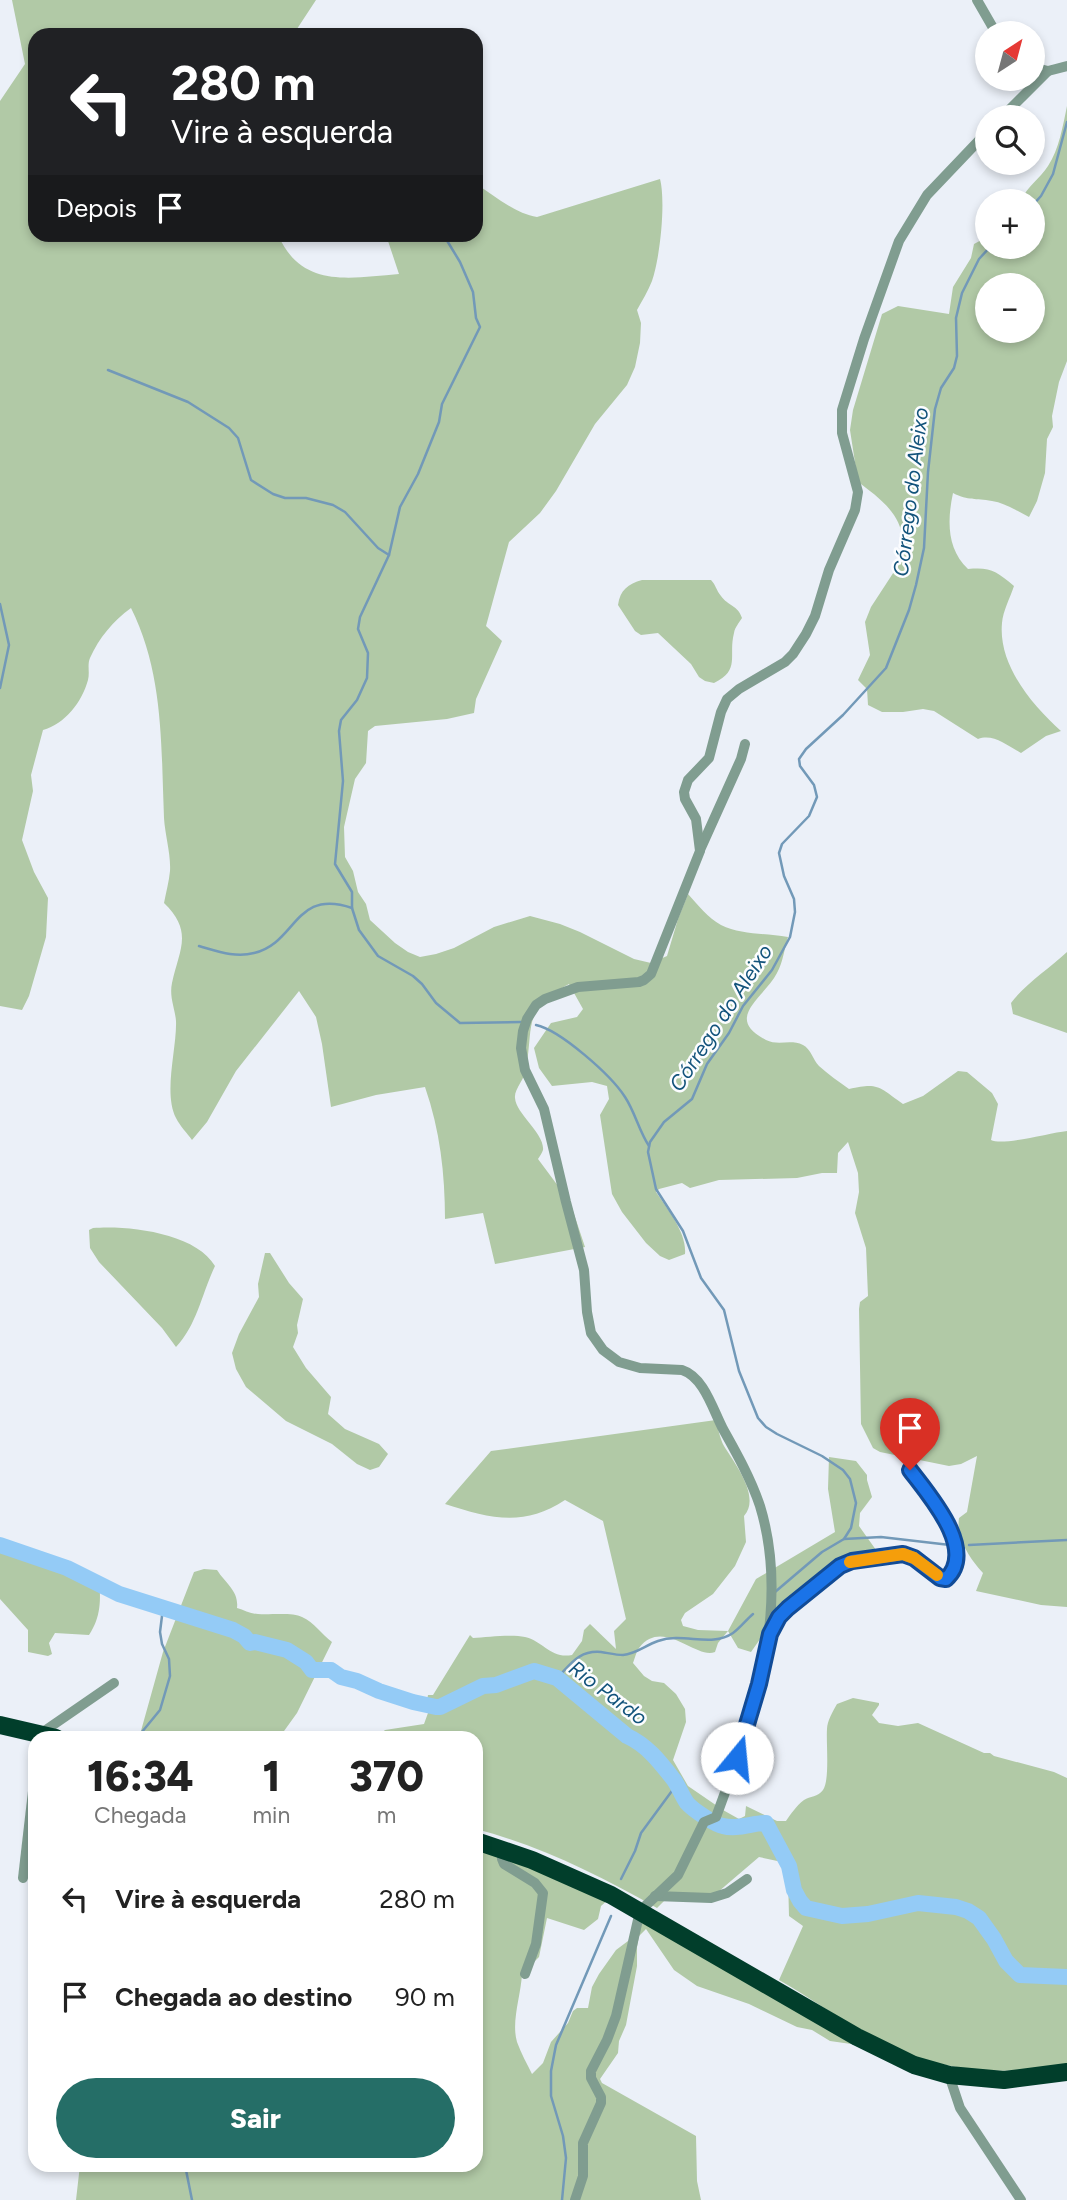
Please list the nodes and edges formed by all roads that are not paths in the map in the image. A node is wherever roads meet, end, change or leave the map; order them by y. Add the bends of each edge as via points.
1 (977, 0) edge
2 (989, 21) edge
3 (1067, 66) edge
4 (1045, 70) edge
5 (1048, 71) junction
6 (1014, 105) edge
7 (975, 145) edge
8 (745, 744) dead end
9 (700, 850) junction
10 (910, 1470) dead end
11 (770, 1634) junction
12 (114, 1683) dead end
13 (0, 1725) edge
14 (53, 1731) edge
15 (28, 1732) edge
16 (28, 1834) edge
17 (483, 1843) edge
18 (502, 1850) junction
19 (23, 1878) dead end
20 (747, 1879) dead end
21 (655, 1896) junction
22 (640, 1911) junction
23 (525, 1974) dead end
24 (1067, 2072) edge
25 (949, 2075) junction
26 (575, 2200) edge
27 (1021, 2200) edge

1 - 2 street
3 - 5 street
4 - 5 street
5 - 6 street
7 - 9 street via 927,195 893,255 842,410 842,433 858,492 816,616 785,662 727,699 709,758 688,780 685,799 696,819
8 - 9 street
9 - 11 street via 651,974 639,982 578,987 545,999 527,1019 522,1048 525,1070 544,1109 584,1270 591,1333 619,1362 682,1370 699,1384 760,1508 769,1555
10 - 11 street via 946,1517 956,1552 956,1565 948,1577 940,1578 903,1554 846,1563 788,1608
11 - 21 street via 759,1684 716,1817 704,1822 682,1869
12 - 14 street
13 - 15 highway
16 - 19 street
17 - 18 highway
18 - 22 highway via 556,1870
18 - 23 street via 504,1864 535,1883 542,1893 536,1944
20 - 21 street via 711,1898
21 - 22 street
22 - 25 highway via 857,2037
22 - 26 street via 616,2016 591,2071 601,2103 583,2143 583,2176
24 - 25 highway via 1012,2080
25 - 27 street via 960,2108

